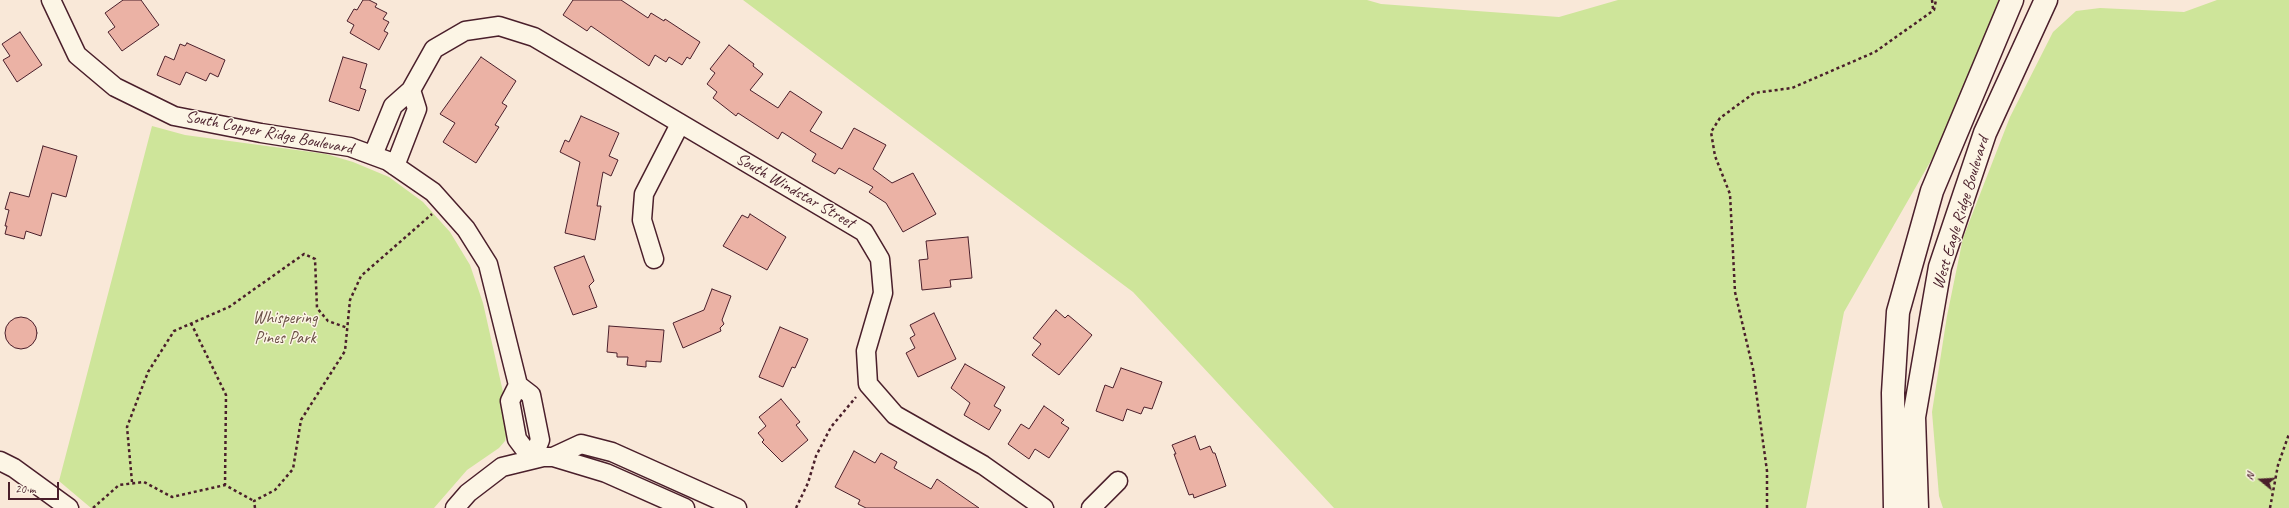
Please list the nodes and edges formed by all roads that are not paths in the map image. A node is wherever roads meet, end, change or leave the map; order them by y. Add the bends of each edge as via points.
1 (51, 0) edge
2 (2012, 0) edge
3 (2046, 0) edge
4 (410, 90) junction
5 (680, 124) junction
6 (373, 156) junction
7 (395, 166) junction
8 (654, 259) dead end
9 (553, 457) junction
10 (532, 459) junction
11 (0, 460) edge
12 (1118, 480) dead end
13 (69, 508) edge
14 (455, 508) edge
15 (685, 508) edge
16 (737, 508) edge
17 (1044, 508) edge
18 (1091, 508) edge
19 (1895, 508) edge
20 (1918, 508) edge

1 - 6 street, South Copper Ridge Boulevard via 77,55 115,87 174,116 261,133 350,146
2 - 19 street, West Eagle Ridge Boulevard via 1932,191 1898,312 1893,393
3 - 20 street, West Eagle Ridge Boulevard via 1985,133 1940,267 1914,417
4 - 5 street, South Windstar Street via 434,49 465,31 499,26 534,37
4 - 6 street, South Windstar Street via 393,106
4 - 7 street via 417,109
5 - 8 street via 644,194 642,220
5 - 17 street, South Windstar Street via 864,232 880,259 883,293 866,351 868,384 895,416 984,465
6 - 7 street, South Copper Ridge Boulevard
7 - 10 street, South Copper Ridge Boulevard via 433,192 466,229 488,264 518,385 510,401 517,439
9 - 10 street
9 - 15 street via 606,473
9 - 16 street via 581,444 612,452
10 - 14 street via 502,466 468,493
11 - 13 street
12 - 18 street

